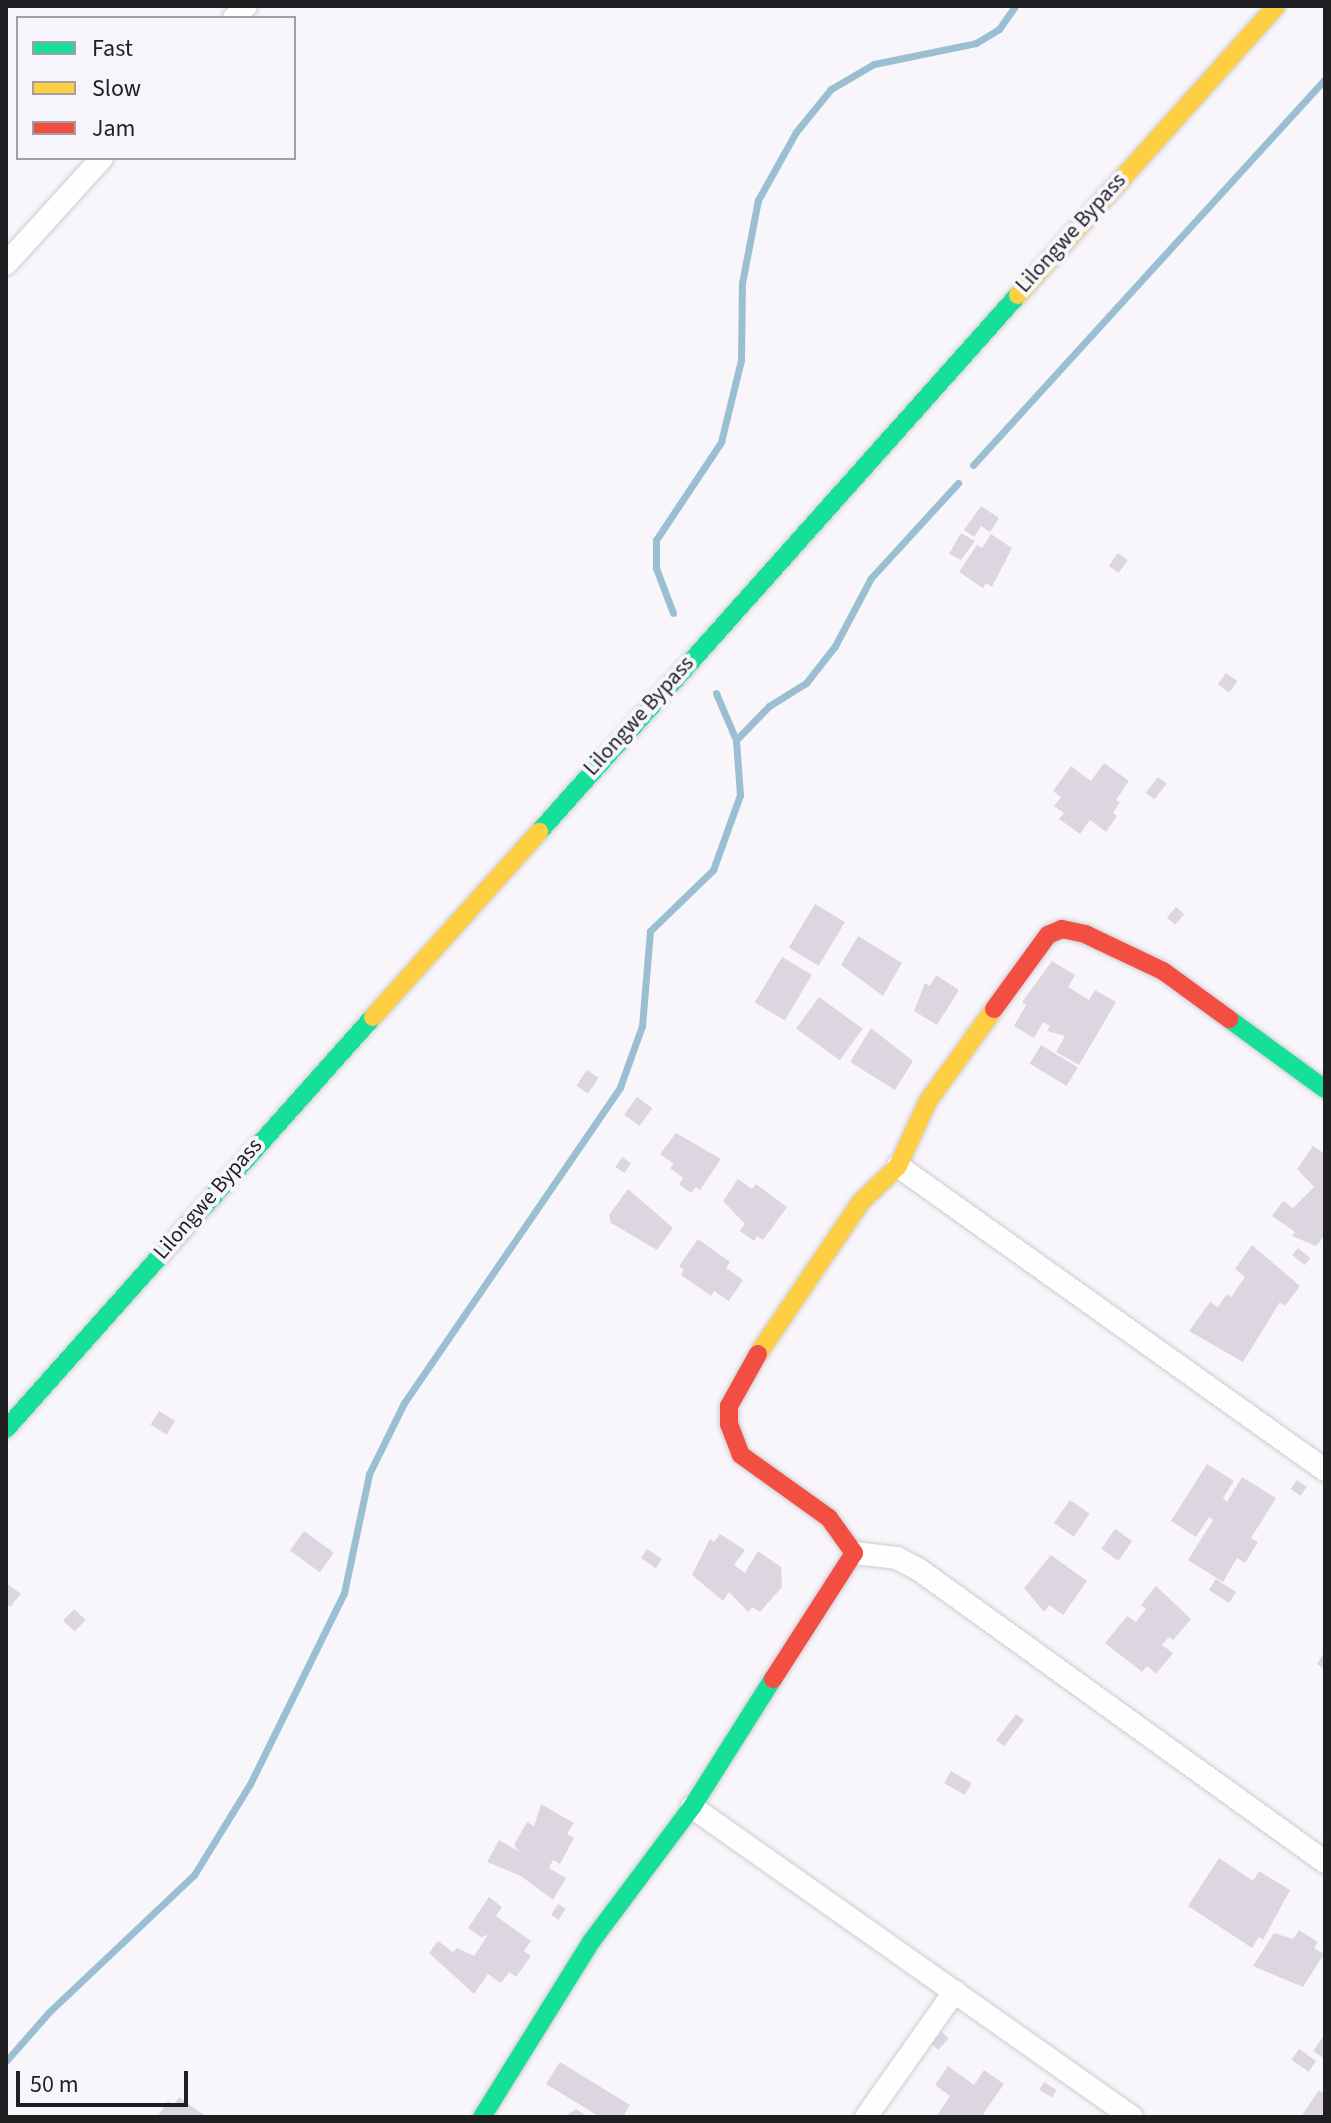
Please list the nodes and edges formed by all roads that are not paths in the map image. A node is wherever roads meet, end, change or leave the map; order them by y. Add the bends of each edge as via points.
1 (1276, 6) edge
2 (100, 160) edge
3 (6, 264) edge
4 (1325, 1089) edge
5 (898, 1166) junction
6 (6, 1429) edge
7 (1325, 1470) edge
8 (854, 1553) junction
9 (692, 1807) junction
10 (1325, 1862) edge
11 (955, 1991) junction
12 (482, 2117) edge
13 (866, 2117) edge
14 (1132, 2117) edge

1 - 6 main road, Lilongwe Bypass
2 - 3 street
4 - 5 main road via 1163,971 1105,942 1062,929 1048,935 928,1101
5 - 7 street
5 - 8 main road via 861,1202 744,1375 729,1406 729,1424 741,1455 829,1518
8 - 9 main road
8 - 10 street via 897,1558 918,1569
9 - 11 street
9 - 12 main road via 591,1942
11 - 13 street
11 - 14 street

